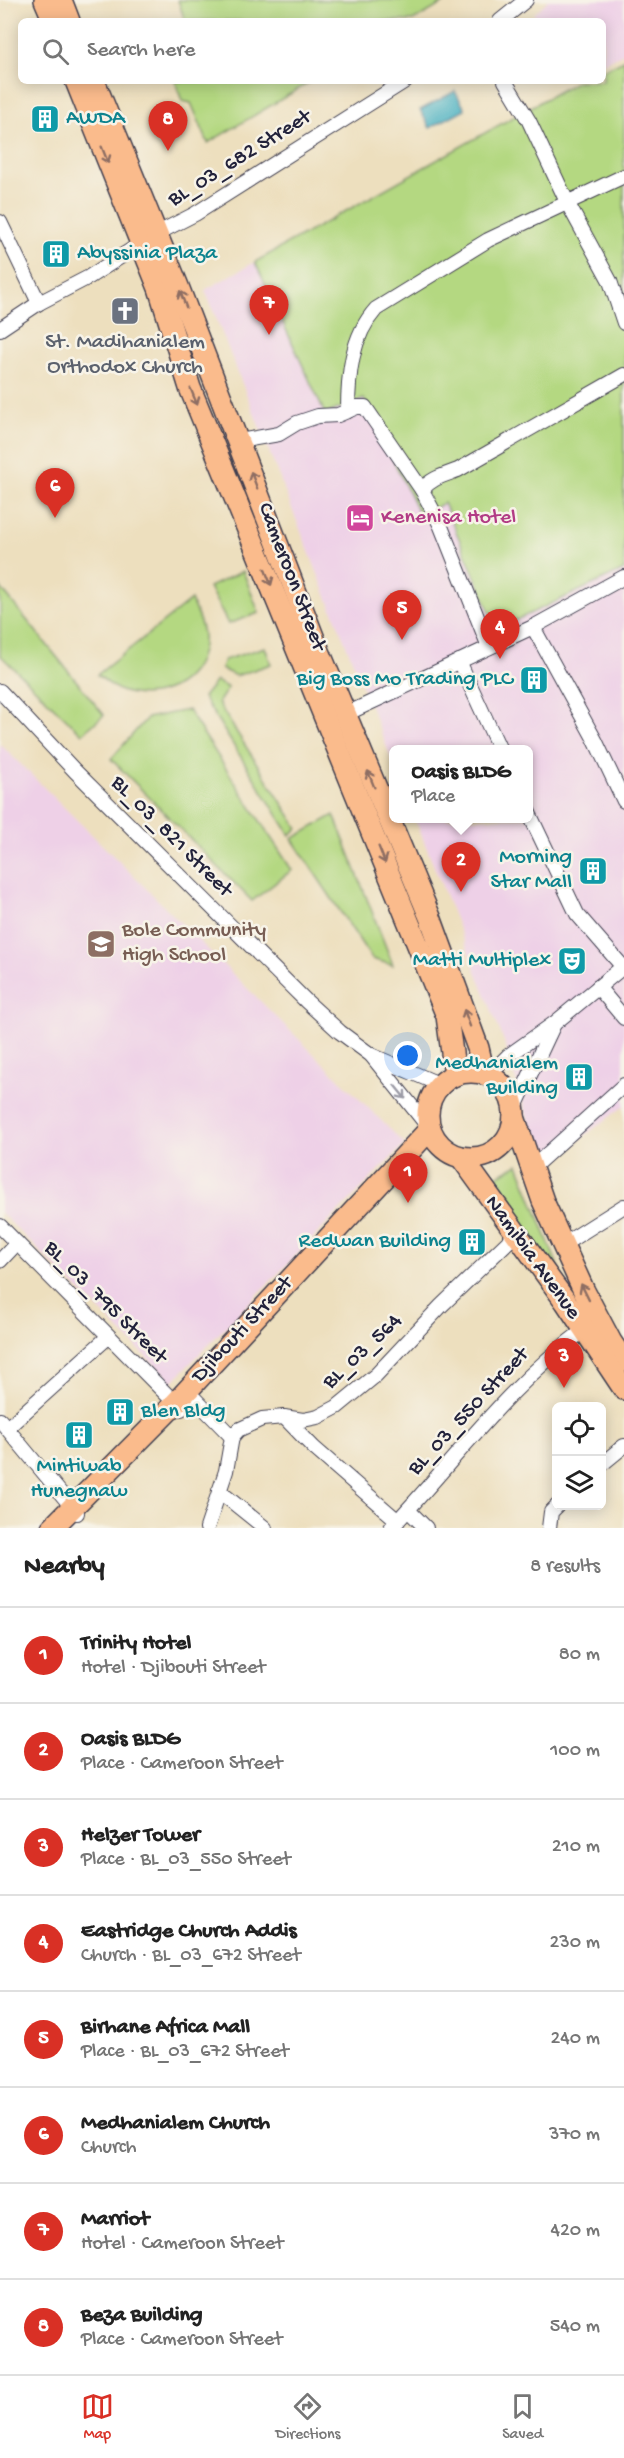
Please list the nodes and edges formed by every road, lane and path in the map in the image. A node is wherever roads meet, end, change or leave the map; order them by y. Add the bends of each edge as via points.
1 (45, 0) edge
2 (61, 0) edge
3 (526, 0) edge
4 (53, 18) edge
5 (68, 18) edge
6 (504, 18) edge
7 (77, 84) edge
8 (95, 84) edge
9 (400, 84) edge
10 (507, 84) edge
11 (624, 176) edge
12 (568, 204) junction
13 (0, 222) edge
14 (148, 239) junction
15 (39, 303) junction
16 (624, 323) edge
17 (0, 329) edge
18 (624, 375) edge
19 (348, 411) junction
20 (239, 441) junction
21 (422, 490) junction
22 (624, 577) edge
23 (533, 627) junction
24 (305, 641) junction
25 (489, 647) junction
26 (459, 661) junction
27 (0, 692) edge
28 (346, 714) junction
29 (498, 745) edge
30 (623, 796) edge
31 (389, 818) edge
32 (533, 821) edge
33 (391, 823) edge
34 (623, 967) edge
35 (598, 987) junction
36 (624, 1018) edge
37 (556, 1022) junction
38 (370, 1055) junction
39 (486, 1075) junction
40 (448, 1080) junction
41 (624, 1085) edge
42 (514, 1113) junction
43 (434, 1136) junction
44 (461, 1157) junction
45 (532, 1168) junction
46 (624, 1206) edge
47 (0, 1226) edge
48 (516, 1234) junction
49 (17, 1243) junction
50 (564, 1244) junction
51 (0, 1261) edge
52 (584, 1330) junction
53 (108, 1337) junction
54 (611, 1342) edge
55 (624, 1360) edge
56 (624, 1389) edge
57 (183, 1403) junction
58 (284, 1417) junction
59 (3, 1424) edge
60 (232, 1437) junction
61 (624, 1446) edge
62 (606, 1461) edge
63 (219, 1491) junction
64 (408, 1510) junction
65 (553, 1510) edge
66 (71, 1516) edge
67 (394, 1524) edge
68 (52, 1528) edge
69 (207, 1528) edge
70 (265, 1528) edge
71 (426, 1528) edge
72 (549, 1528) edge

1 - 4 main road
2 - 5 main road
3 - 6 street
7 -> 14 main road, Cameroon Street
8 - 14 main road, Cameroon Street
9 - 14 street, BL_03_682 Street via 195,214
10 - 12 street
11 - 12 street
12 - 16 street via 610,280
12 - 19 street via 488,240 376,309 363,327 351,364
13 - 15 street
14 - 15 street, BL_03_682 Street
20 -> 14 main road, Cameroon Street
14 -> 24 main road, Cameroon Street via 190,388
15 - 17 street, BL_03_682 Street
18 - 21 street via 458,470 436,478
19 - 20 street via 338,416 318,416 279,434
19 - 21 street via 365,407
24 -> 20 main road, Cameroon Street
21 - 25 street via 440,524
22 - 23 street
23 - 25 street
23 - 30 street
24 - 28 main road, Cameroon Street
24 -> 40 main road, Cameroon Street via 447,1016
25 - 26 street
26 - 28 street
26 - 29 street
27 - 38 street, BL_03_821 Street via 306,1001
31 -> 28 main road, Cameroon Street
32 - 34 street via 576,914
39 -> 33 main road, Cameroon Street via 430,917
34 - 35 street
35 - 36 street
35 - 37 street
37 - 39 street
37 - 42 street
38 - 40 street
38 -> 43 street
39 - 40 main road via 470,1072
39 - 42 main road via 504,1087
40 - 43 main road via 430,1102 428,1115
41 - 45 street
42 - 44 main road via 508,1138 499,1148 488,1155
42 - 45 main road, Namibia Avenue
43 - 44 main road via 452,1154
43 - 57 main road, Djibouti Street
44 - 48 main road, Namibia Avenue
45 - 50 main road, Namibia Avenue
46 - 50 street
47 - 49 street, BL_03_795 Street
48 - 52 main road, Namibia Avenue
48 - 58 street, BL_03_564 via 354,1394 318,1417
49 - 51 street
49 - 53 street, BL_03_795 Street
54 -> 50 main road, Namibia Avenue
52 - 54 main road, Namibia Avenue
52 - 64 street, BL_03_550 Street via 522,1382
53 - 57 street, BL_03_795 Street
53 - 59 street
54 - 55 main road, Namibia Avenue
54 - 56 main road, Namibia Avenue
57 - 60 street, BL_03_795 Street
57 - 66 main road, Djibouti Street
58 - 60 street, BL_03_564 via 262,1419
58 - 67 street
59 - 66 street
60 - 63 street
61 - 62 street
63 - 69 street
63 - 70 street
64 - 67 street, BL_03_550 Street
64 - 71 street
65 - 72 street
66 - 68 main road, Djibouti Street

